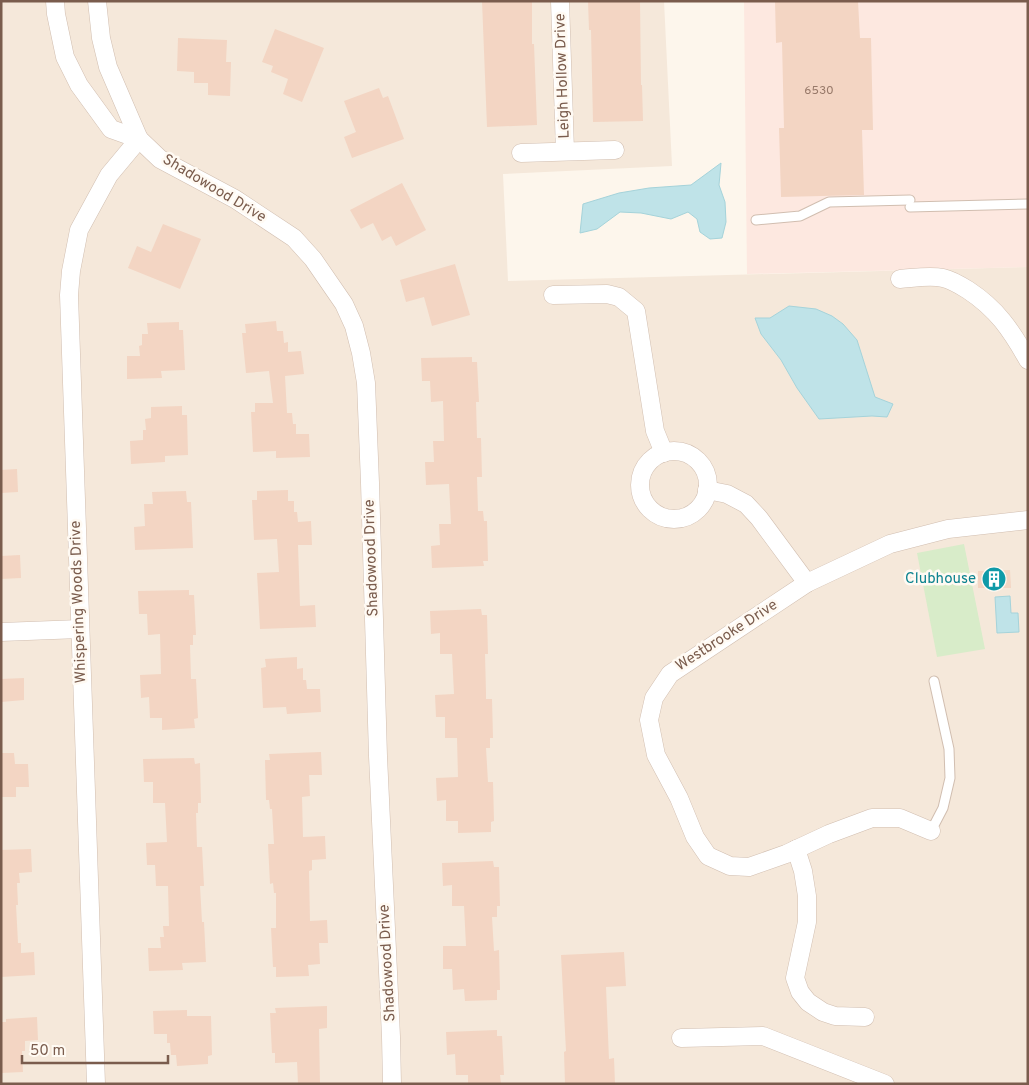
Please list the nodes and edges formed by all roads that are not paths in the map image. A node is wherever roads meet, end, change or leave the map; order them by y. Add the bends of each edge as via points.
1 (56, 1) edge
2 (97, 1) edge
3 (560, 1) edge
4 (138, 139) junction
5 (615, 150) dead end
6 (566, 152) junction
7 (521, 153) dead end
8 (1028, 204) edge
9 (756, 220) dead end
10 (900, 279) dead end
11 (553, 295) dead end
12 (1028, 360) edge
13 (664, 453) junction
14 (708, 490) junction
15 (1028, 520) edge
16 (806, 583) junction
17 (80, 629) junction
18 (1, 632) edge
19 (934, 681) dead end
20 (931, 831) joint
21 (796, 849) junction
22 (865, 1017) dead end
23 (681, 1038) dead end
24 (96, 1084) edge
25 (392, 1084) edge
26 (885, 1084) edge

1 - 4 street, Shadowood Drive via 64,57 79,85 111,129
2 - 4 street, Shadowood Drive via 108,67
3 - 6 street, Leigh Hollow Drive
4 - 17 street, Whispering Woods Drive via 109,175 83,223 69,295
4 - 25 street, Shadowood Drive via 160,159 235,199 294,238 344,304 354,326 366,383
5 - 6 street
6 - 7 street
8 - 9 lane via 829,202 800,216
10 - 12 street via 943,278 976,295 999,315
11 - 13 street via 607,294 619,297 636,311 655,430
13 - 14 street via 675,451 695,459 703,468
13 - 14 street via 646,466 641,476 642,498 648,508 667,518 684,517 698,509
14 - 16 street via 727,494 746,504
15 - 16 street, Westbrooke Drive via 948,529 890,544
16 - 21 street, Westbrooke Drive via 670,674 654,698 649,720 656,755 695,837 708,856 730,866 749,867
17 - 18 street
17 - 24 street, Whispering Woods Drive
19 - 20 lane via 948,749 950,778 942,808
20 - 21 street, Westbrooke Drive via 900,818 872,818
21 - 22 street via 807,896 806,922 795,978 800,992 823,1012
23 - 26 street via 763,1036

